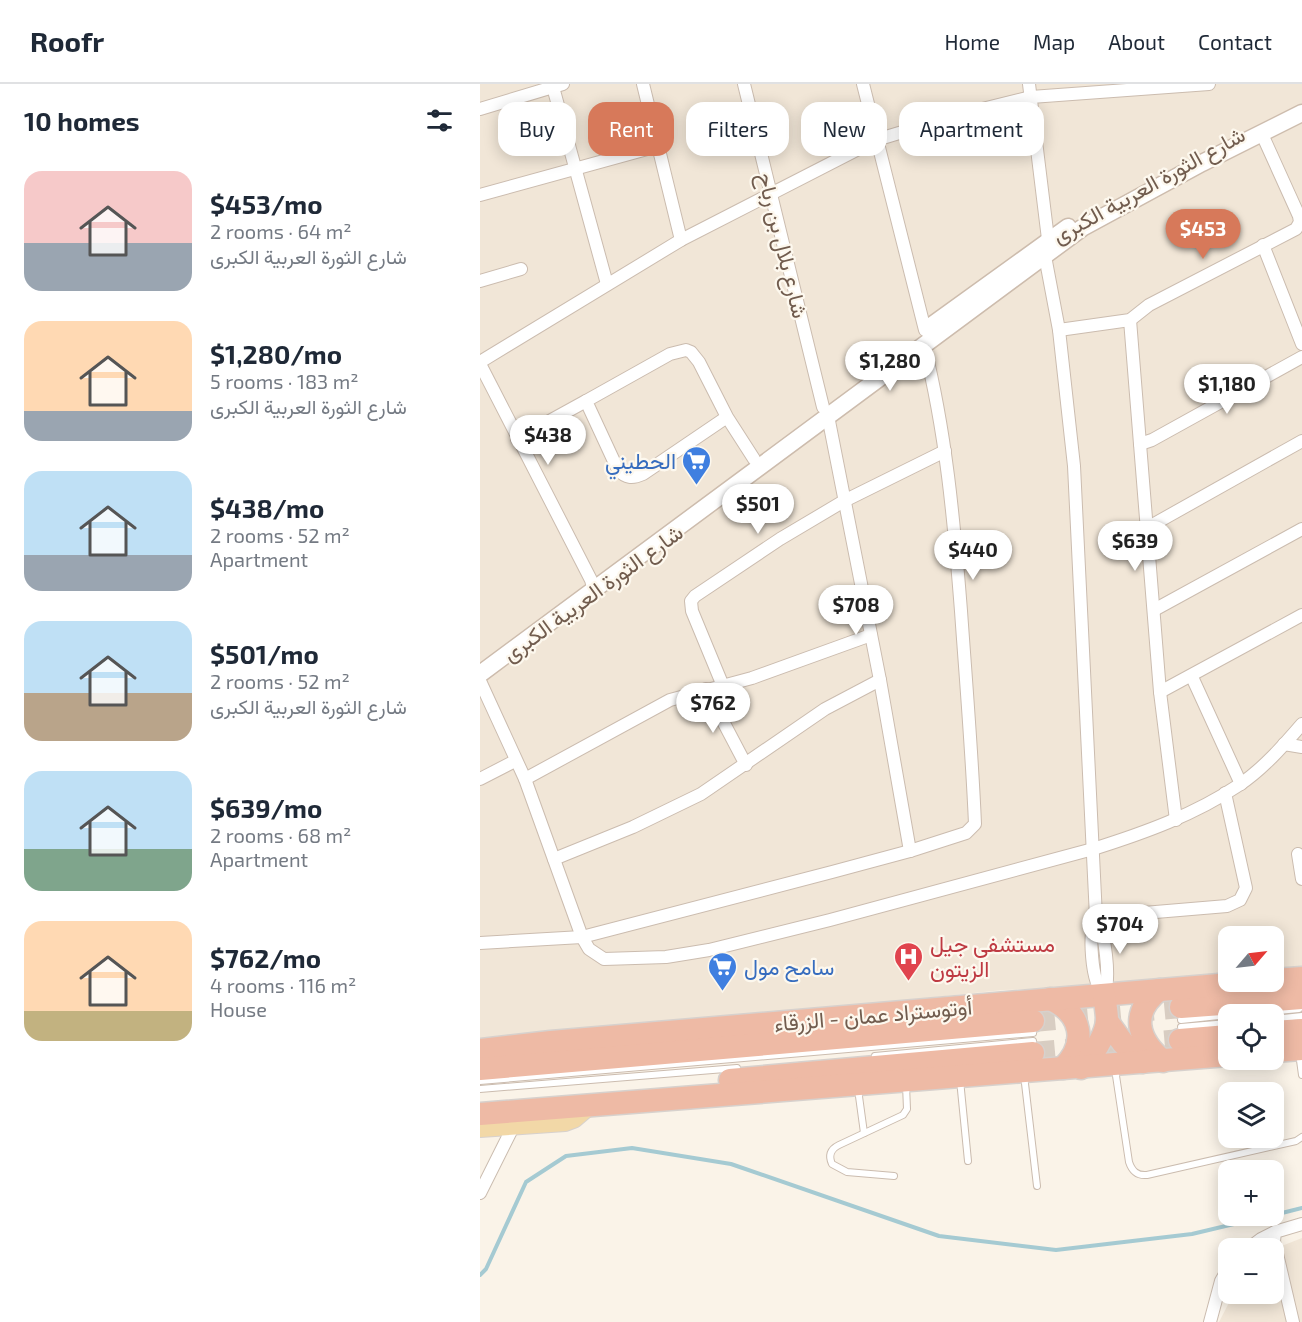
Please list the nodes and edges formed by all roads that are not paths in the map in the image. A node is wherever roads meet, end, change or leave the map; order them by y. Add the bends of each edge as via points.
1 (643, 84) edge
2 (744, 84) edge
3 (863, 84) edge
4 (1209, 84) edge
5 (558, 86) edge
6 (1030, 90) edge
7 (647, 102) edge
8 (867, 102) edge
9 (1302, 103) edge
10 (480, 109) edge
11 (1302, 113) edge
12 (1262, 132) junction
13 (887, 137) edge
14 (620, 156) edge
15 (660, 156) edge
16 (844, 156) edge
17 (880, 156) edge
18 (575, 168) junction
19 (771, 193) junction
20 (480, 195) edge
21 (681, 240) junction
22 (1263, 245) junction
23 (1047, 247) junction
24 (521, 269) dead end
25 (480, 281) edge
26 (607, 284) junction
27 (1130, 320) junction
28 (1059, 330) junction
29 (925, 338) junction
30 (1302, 345) edge
31 (1302, 357) edge
32 (480, 363) edge
33 (586, 401) junction
34 (826, 411) junction
35 (727, 417) junction
36 (517, 439) junction
37 (1302, 441) edge
38 (1140, 444) junction
39 (945, 451) junction
40 (754, 459) junction
41 (844, 501) junction
42 (1147, 528) junction
43 (1302, 530) edge
44 (592, 586) junction
45 (1154, 610) junction
46 (1302, 615) edge
47 (871, 635) junction
48 (480, 660) edge
49 (480, 674) edge
50 (1192, 676) junction
51 (880, 680) junction
52 (480, 681) edge
53 (723, 686) junction
54 (706, 690) junction
55 (1160, 692) junction
56 (1302, 724) edge
57 (1284, 744) junction
58 (1302, 747) edge
59 (515, 761) junction
60 (746, 765) junction
61 (480, 779) edge
62 (525, 779) junction
63 (1241, 784) junction
64 (1225, 793) junction
65 (1176, 820) junction
66 (1093, 849) junction
67 (910, 850) junction
68 (1298, 854) dead end
69 (554, 860) junction
70 (1302, 879) edge
71 (1096, 917) junction
72 (582, 937) junction
73 (480, 943) edge
74 (1302, 978) edge
75 (1284, 979) edge
76 (1218, 985) edge
77 (1159, 990) junction
78 (1104, 995) junction
79 (1302, 998) edge
80 (1050, 999) junction
81 (1302, 1009) edge
82 (1284, 1011) edge
83 (1302, 1016) edge
84 (1218, 1017) edge
85 (1284, 1018) edge
86 (1107, 1021) junction
87 (1181, 1023) junction
88 (1218, 1023) edge
89 (1218, 1033) edge
90 (1284, 1036) edge
91 (1301, 1043) edge
92 (1031, 1044) junction
93 (1284, 1049) edge
94 (480, 1050) edge
95 (1218, 1056) edge
96 (866, 1057) dead end
97 (1153, 1062) junction
98 (1114, 1065) junction
99 (480, 1068) edge
100 (748, 1068) dead end
101 (1072, 1068) junction
102 (1302, 1075) edge
103 (960, 1077) junction
104 (480, 1081) edge
105 (906, 1082) junction
106 (858, 1085) junction
107 (480, 1089) edge
108 (480, 1101) edge
109 (586, 1107) junction
110 (480, 1114) edge
111 (514, 1125) junction
112 (480, 1127) edge
113 (864, 1133) junction
114 (1302, 1137) edge
115 (968, 1161) dead end
116 (894, 1176) dead end
117 (1037, 1186) dead end
118 (480, 1193) edge
119 (1302, 1224) edge
120 (1275, 1232) junction
121 (1266, 1238) edge
122 (1218, 1292) edge
123 (1210, 1322) edge
124 (1293, 1322) edge

1 - 7 street
2 - 19 street, شارع بلال بن رباح
3 - 8 street
4 - 6 street
5 - 10 street
5 - 18 street
6 - 13 street
6 - 23 street
9 - 23 main road, شارع الثورة العربية الكبرى via 1120,195
11 - 12 main road, شارع الثورة العربية الكبرى
12 - 22 street via 1300,222 1296,229
12 - 23 main road, شارع الثورة العربية الكبرى
14 - 18 street
15 - 21 street
16 - 19 street
17 - 29 street
18 - 20 street
18 - 26 street
19 - 21 street
19 - 34 street, شارع بلال بن رباح
21 - 26 street
22 - 27 street
22 - 30 street
23 - 28 street
23 - 29 main road, شارع الثورة العربية الكبرى
24 - 25 street
26 - 32 street
27 - 28 street
27 - 38 street
28 - 66 street via 1077,507
29 - 34 main road, شارع الثورة العربية الكبرى
29 - 39 street
31 - 38 street
32 - 36 street
33 - 35 street via 670,354 686,350 699,362
33 - 35 street via 618,470 632,478
33 - 36 street
34 - 40 main road, شارع الثورة العربية الكبرى
34 - 41 street, شارع بلال بن رباح
34 - 44 main road, شارع الثورة العربية الكبرى
35 - 40 street
36 - 44 street
37 - 42 street
38 - 42 street
39 - 41 street
39 - 67 street via 957,561 975,824 966,832
40 - 44 main road, شارع الثورة العربية الكبرى
41 - 47 street, شارع بلال بن رباح
41 - 53 street via 780,539 691,601
42 - 45 street
43 - 45 street
44 - 48 main road, شارع الثورة العربية الكبرى
44 - 49 main road, شارع الثورة العربية الكبرى
45 - 55 street
46 - 50 street
47 - 51 street, شارع بلال بن رباح
47 - 53 street
50 - 55 street
50 - 63 street
51 - 60 street via 825,709
51 - 67 street, شارع بلال بن رباح
52 - 59 street
53 - 54 street
54 - 60 street
54 - 62 street via 654,707
55 - 65 street
56 - 57 street
57 - 58 street
57 - 63 street
59 - 61 street
59 - 62 street
60 - 69 street via 701,794
62 - 69 street
63 - 64 street
64 - 65 street
64 - 71 street via 1246,888 1240,900 1227,906
65 - 66 street
66 - 71 street
66 - 72 street via 709,950 666,957 604,959 589,949
67 - 72 street
68 - 70 street
69 - 72 street
71 - 78 street via 1102,932 1107,975
72 - 73 street
74 - 75 highway
76 - 77 highway, أوتوستراد عمان - الزرقاء
77 - 78 highway, أوتوستراد عمان - الزرقاء
77 - 97 highway via 1143,1008 1140,1021
78 - 80 highway, أوتوستراد عمان - الزرقاء
78 - 86 highway
79 - 87 highway
80 - 94 highway, أوتوستراد عمان - الزرقاء
80 - 101 highway via 1070,1012 1077,1023 1079,1036
81 - 82 lane
83 - 85 lane
84 - 87 lane
86 - 97 highway via 1123,1043
86 - 101 highway via 1097,1046
87 - 88 lane
87 - 89 highway
90 - 91 highway
91 - 93 highway
91 - 102 lane
92 - 96 lane
92 - 99 highway, أوتوستراد عمان - الزرقاء
92 - 101 highway, أوتوستراد عمان - الزرقاء
92 - 103 highway, أوتوستراد عمان - الزرقاء
92 - 104 lane
92 - 108 highway, أوتوستراد عمان - الزرقاء
92 - 117 lane
95 - 97 highway, أوتوستراد عمان - الزرقاء
97 - 98 highway, أوتوستراد عمان - الزرقاء
98 - 101 highway, أوتوستراد عمان - الزرقاء
98 - 114 lane via 1129,1162 1137,1174 1147,1175
100 - 107 lane
103 - 105 highway, أوتوستراد عمان - الزرقاء
103 - 115 lane
105 - 106 highway, أوتوستراد عمان - الزرقاء
105 - 113 lane via 906,1113
106 - 109 highway, أوتوستراد عمان - الزرقاء
106 - 113 lane
109 - 110 highway, أوتوستراد عمان - الزرقاء
109 - 111 main road via 565,1121
111 - 112 main road
111 - 118 street
113 - 116 lane via 835,1147 830,1155 832,1164 847,1172
119 - 120 street
120 - 121 street
120 - 124 street
122 - 123 street

